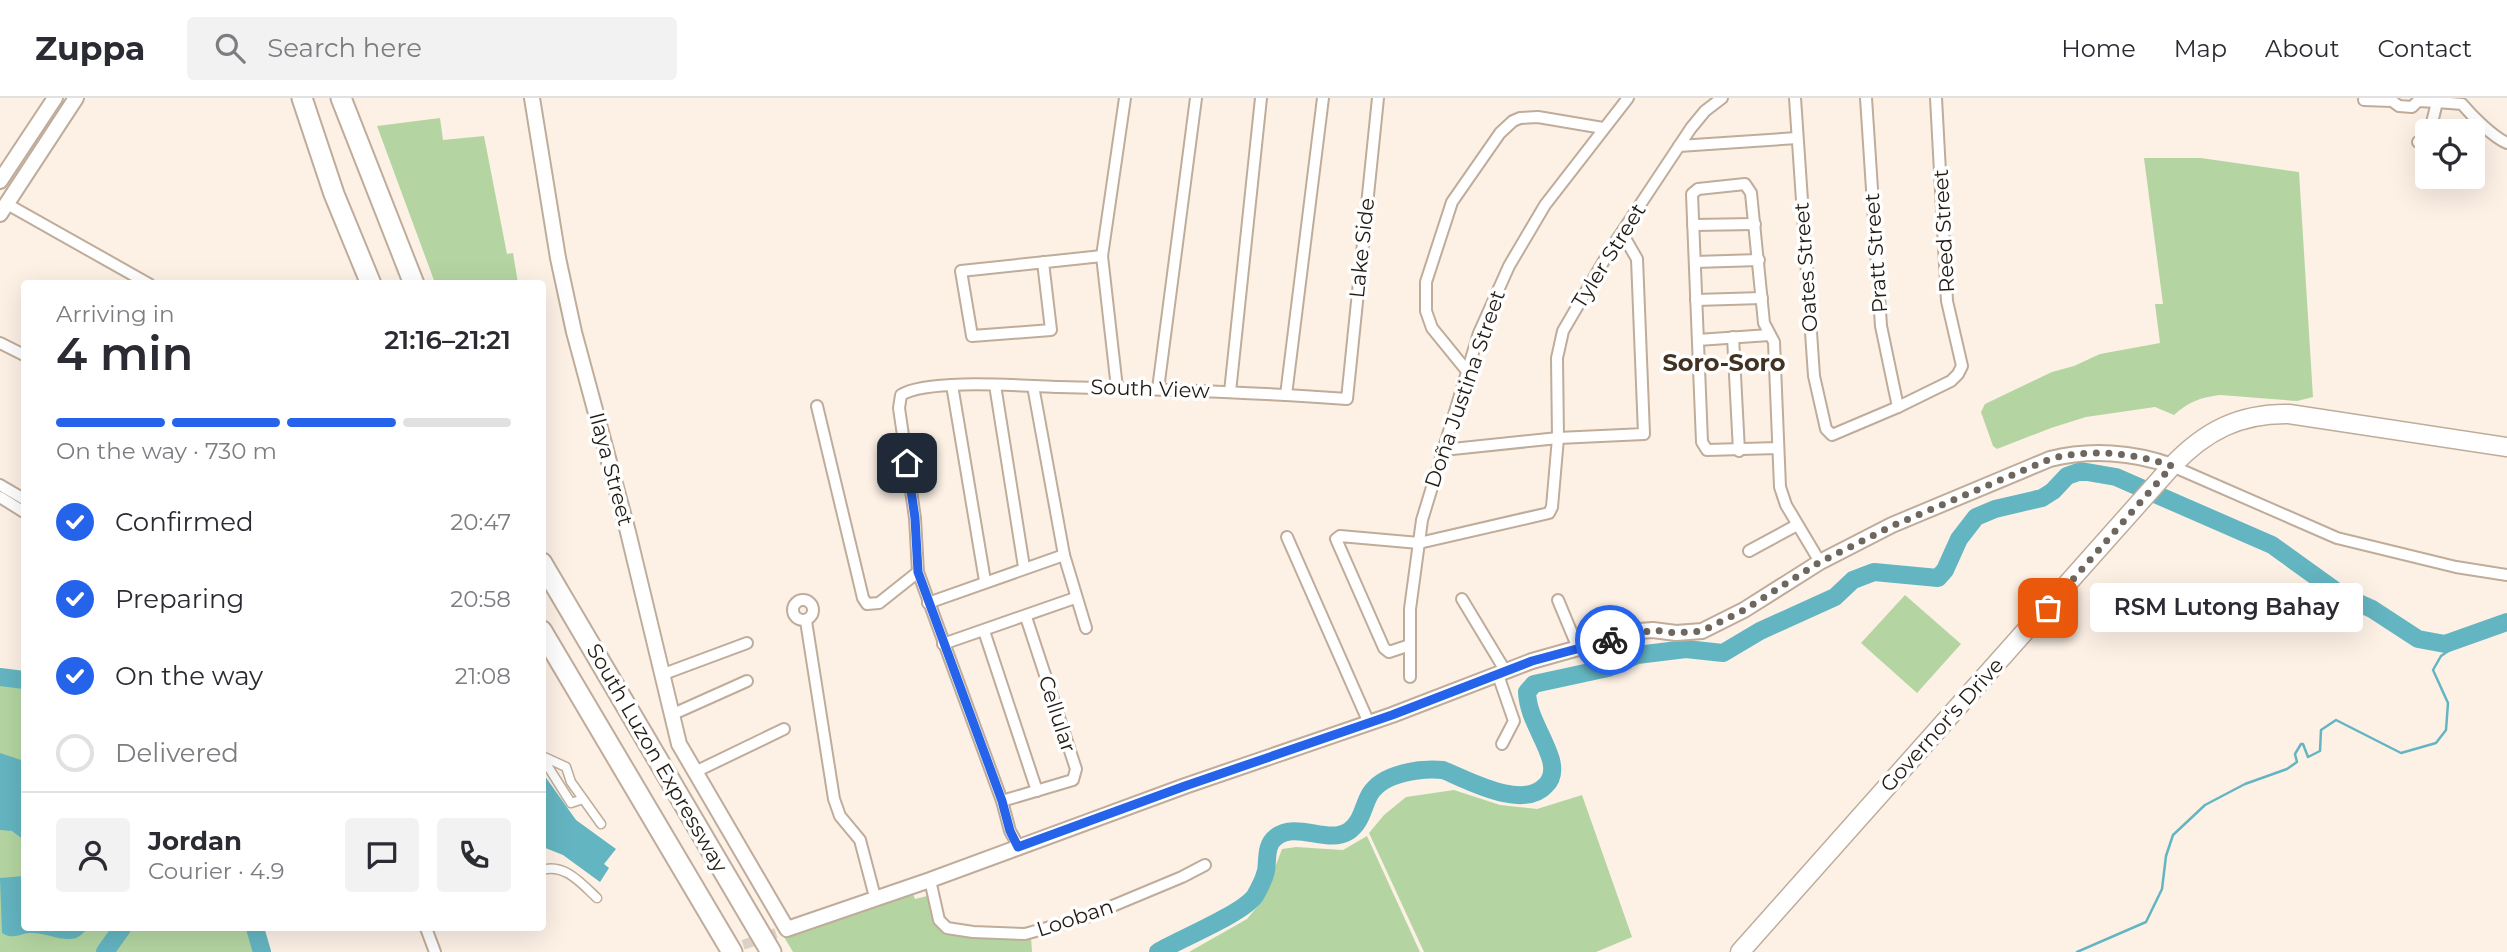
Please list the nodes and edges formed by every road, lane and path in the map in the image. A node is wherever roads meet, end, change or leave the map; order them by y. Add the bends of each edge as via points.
1 (55, 98) edge
2 (76, 98) edge
3 (302, 98) edge
4 (341, 98) edge
5 (532, 98) edge
6 (1125, 98) edge
7 (1196, 98) edge
8 (1261, 98) edge
9 (1323, 98) edge
10 (1378, 98) edge
11 (1628, 98) edge
12 (1722, 98) edge
13 (1795, 98) edge
14 (1866, 98) edge
15 (1936, 98) edge
16 (2364, 100) dead end
17 (2437, 102) junction
18 (2433, 119) edge
19 (1603, 128) junction
20 (1797, 138) junction
21 (2507, 143) edge
22 (1679, 146) junction
23 (0, 181) edge
24 (3, 209) edge
25 (1755, 224) junction
26 (1693, 225) junction
27 (1622, 233) junction
28 (1102, 256) junction
29 (1759, 260) junction
30 (1043, 262) junction
31 (1695, 262) junction
32 (141, 280) edge
33 (369, 280) edge
34 (412, 280) edge
35 (1762, 298) junction
36 (1696, 300) junction
37 (1769, 335) junction
38 (1733, 337) junction
39 (1698, 340) junction
40 (0, 343) edge
41 (21, 354) edge
42 (1467, 370) junction
43 (952, 385) junction
44 (995, 385) junction
45 (1033, 386) junction
46 (1117, 388) junction
47 (1158, 389) junction
48 (1230, 392) junction
49 (1286, 395) junction
50 (1347, 399) joint
51 (817, 406) dead end
52 (1898, 407) junction
53 (1558, 438) junction
54 (2507, 447) edge
55 (1778, 449) junction
56 (1443, 450) junction
57 (1739, 450) junction
58 (2168, 470) junction
59 (0, 485) edge
60 (0, 497) edge
61 (21, 497) edge
62 (21, 510) edge
63 (1797, 524) junction
64 (1286, 537) dead end
65 (1419, 543) junction
66 (1749, 551) dead end
67 (1064, 555) junction
68 (1820, 562) junction
69 (1024, 567) junction
70 (546, 569) edge
71 (918, 572) junction
72 (2507, 575) edge
73 (985, 581) junction
74 (1075, 598) junction
75 (1462, 599) dead end
76 (1558, 600) dead end
77 (928, 603) junction
78 (1026, 617) junction
79 (806, 621) dead end
80 (1086, 628) dead end
81 (984, 631) junction
82 (546, 638) edge
83 (747, 643) dead end
84 (943, 644) junction
85 (1410, 645) junction
86 (1578, 648) junction
87 (1502, 673) junction
88 (661, 676) junction
89 (1410, 677) dead end
90 (747, 681) dead end
91 (671, 715) junction
92 (1369, 723) junction
93 (784, 729) dead end
94 (1502, 744) dead end
95 (546, 758) edge
96 (546, 762) edge
97 (695, 772) junction
98 (1037, 791) junction
99 (583, 799) junction
100 (1002, 801) junction
101 (601, 824) dead end
102 (1018, 847) junction
103 (1205, 864) dead end
104 (546, 870) edge
105 (930, 880) junction
106 (875, 897) junction
107 (597, 898) dead end
108 (427, 931) edge
109 (778, 938) edge
110 (435, 952) edge
111 (732, 952) edge
112 (1740, 952) edge

1 - 23 street
2 - 24 street
3 - 33 highway
4 - 34 highway
5 - 88 street, Ilaya Street via 571,320
6 - 28 street
7 - 47 street
8 - 48 street
9 - 49 street
10 - 50 street, Lake Side
11 - 19 street, Doña Justina Street
12 - 22 street, Tyler Street via 1700,116
13 - 20 street, Oates Street
14 - 52 street, Pratt Street via 1881,326
15 - 52 street, Reed Street via 1947,302 1962,362 1951,381
16 - 17 street via 2412,107 2418,101
17 - 18 street
17 - 21 street via 2462,104 2470,116
19 - 42 street, Doña Justina Street via 1517,251 1484,320
19 - 42 street via 1538,117 1513,121 1456,195 1444,220 1425,299 1430,325
20 - 22 street
20 - 52 street, Oates Street via 1814,376 1826,429 1829,434 1836,433
22 - 27 street, Tyler Street
24 - 32 street
25 - 26 street
25 - 26 street via 1750,188 1740,184 1693,191
25 - 29 street
26 - 31 street
27 - 53 street, Tyler Street via 1561,337
27 - 53 street via 1637,259 1644,434
28 - 30 street
28 - 46 street
29 - 31 street
29 - 35 street
30 - 30 street via 961,271 972,336 1051,330
31 - 36 street
35 - 36 street
35 - 37 street
36 - 39 street
37 - 38 street
37 - 55 street via 1774,342
38 - 39 street
38 - 57 street
39 - 57 street via 1704,446
40 - 41 street
42 - 56 street, Doña Justina Street
43 - 44 street, South View
43 - 71 street, South View via 908,391 899,400
43 - 73 street
44 - 45 street, South View
44 - 69 street
45 - 46 street, South View
45 - 67 street
46 - 47 street, South View
47 - 48 street, South View
48 - 49 street, South View
49 - 50 street, South View
51 - 71 street via 863,598 867,604 879,603
53 - 56 street
53 - 65 street, Tyler Street via 1549,513
54 - 58 highway, Governor's Drive via 2272,414 2217,429
55 - 57 street
55 - 63 street via 1780,487
56 - 65 street, Doña Justina Street
58 - 68 street via 2138,457 2105,453 2050,459
58 - 72 street via 2337,538
58 - 112 highway, Governor's Drive
59 - 61 street
60 - 62 street
63 - 66 street
63 - 68 street
64 - 92 street
65 - 85 street, Doña Justina Street
65 - 85 street via 1336,539 1384,648 1390,652
67 - 69 street
67 - 74 street
68 - 86 street via 1702,631 1653,630
69 - 73 street
70 - 109 highway, South Luzon Expressway
71 - 77 street
73 - 77 street
74 - 78 street
74 - 80 street
75 - 87 street
76 - 86 street
77 - 84 street
78 - 81 street
78 - 98 street, Cellular via 1076,769 1073,780
79 - 106 street via 834,799 840,816 860,840
81 - 84 street
81 - 98 street
82 - 111 highway, South Luzon Expressway
83 - 88 street
84 - 100 street
85 - 89 street, Doña Justina Street
86 - 87 street
87 - 92 street
87 - 94 street via 1514,721
88 - 91 street, Ilaya Street
90 - 91 street
91 - 97 street, Ilaya Street via 679,744
92 - 102 street
93 - 97 street
95 - 99 street via 566,767
96 - 99 street via 571,803
97 - 109 street, Ilaya Street via 727,827
98 - 100 street, Cellular
99 - 101 street
100 - 102 street
102 - 105 street
103 - 105 street, Looban via 1086,917 1025,934 947,928 939,920
104 - 107 street via 558,868 570,874
105 - 106 street
106 - 109 street
108 - 110 street

